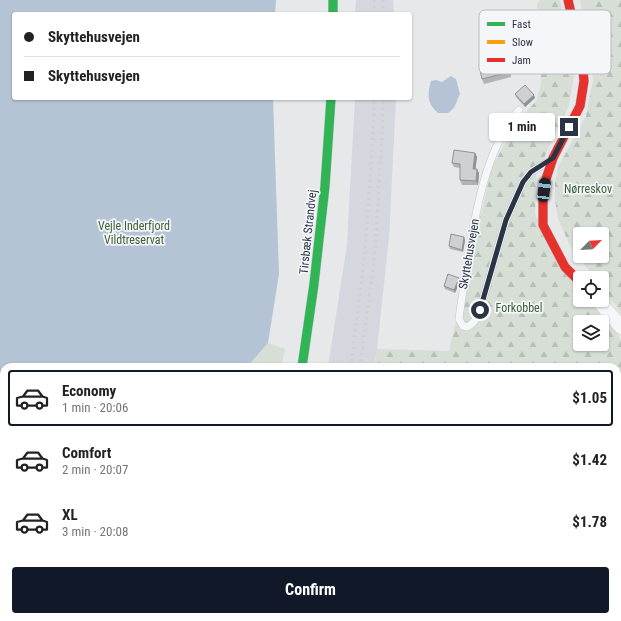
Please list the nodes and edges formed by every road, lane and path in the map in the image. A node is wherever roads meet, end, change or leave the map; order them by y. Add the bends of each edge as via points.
1 (333, 0) edge
2 (568, 0) edge
3 (570, 10) edge
4 (333, 12) edge
5 (583, 74) edge
6 (331, 100) edge
7 (519, 110) dead end
8 (553, 158) junction
9 (573, 275) edge
10 (605, 307) edge
11 (621, 327) edge
12 (303, 363) edge

1 - 4 street
2 - 3 street
5 - 8 street via 580,106
6 - 12 street, Tirsbæk Strandvej via 324,193
7 - 8 lane, Skyttehusvejen via 499,140 480,198 463,287 459,319 463,326 470,326 480,310 506,220 523,182 531,172
8 - 9 street via 543,200 543,225 565,267
10 - 11 street

